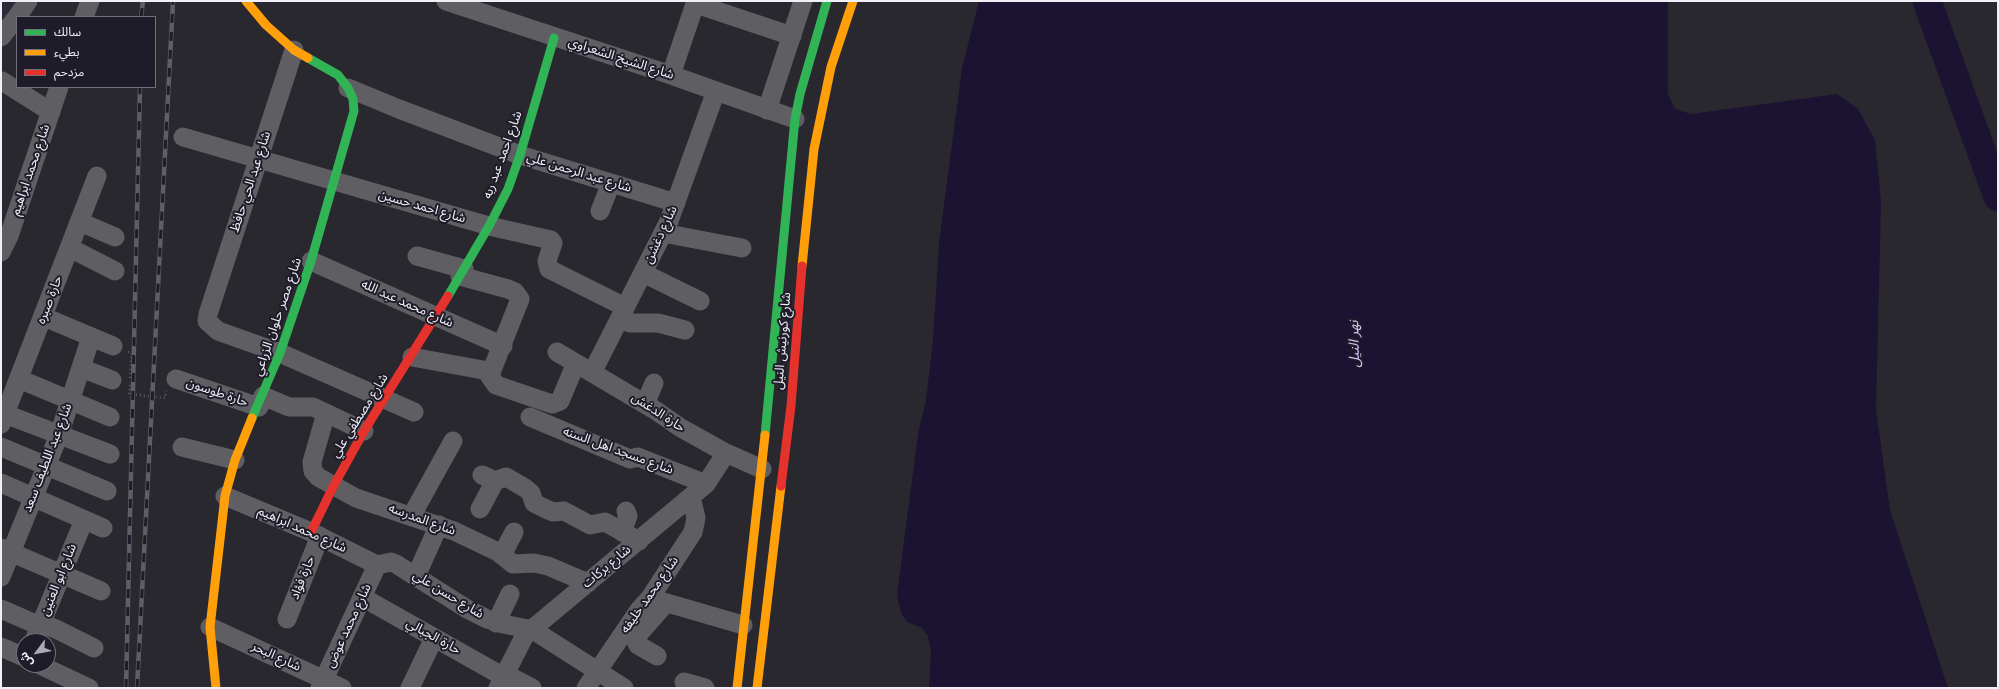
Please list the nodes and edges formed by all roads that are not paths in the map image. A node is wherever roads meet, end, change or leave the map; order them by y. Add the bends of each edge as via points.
1 (28, 1) edge
2 (90, 1) edge
3 (246, 1) edge
4 (446, 1) edge
5 (803, 1) edge
6 (827, 1) edge
7 (853, 1) edge
8 (696, 2) edge
9 (18, 16) edge
10 (84, 16) edge
11 (16, 18) edge
12 (792, 36) junction
13 (1, 37) edge
14 (554, 38) junction
15 (294, 50) junction
16 (671, 75) junction
17 (2, 81) edge
18 (59, 88) edge
19 (348, 88) junction
20 (716, 91) junction
21 (767, 110) junction
22 (51, 112) junction
23 (795, 119) junction
24 (183, 137) dead end
25 (520, 155) junction
26 (258, 159) junction
27 (98, 176) dead end
28 (334, 181) junction
29 (611, 183) junction
30 (676, 203) junction
31 (600, 211) dead end
32 (80, 222) junction
33 (489, 226) junction
34 (663, 233) junction
35 (115, 237) dead end
36 (4, 240) edge
37 (70, 248) junction
38 (742, 248) dead end
39 (417, 256) dead end
40 (311, 262) junction
41 (115, 271) dead end
42 (462, 272) junction
43 (643, 273) junction
44 (700, 301) dead end
45 (623, 312) junction
46 (44, 316) junction
47 (436, 316) junction
48 (685, 330) dead end
49 (91, 337) junction
50 (112, 346) dead end
51 (503, 346) junction
52 (557, 352) dead end
53 (280, 353) junction
54 (412, 357) junction
55 (576, 363) junction
56 (81, 368) junction
57 (592, 372) junction
58 (490, 376) junction
59 (19, 378) junction
60 (176, 379) dead end
61 (112, 380) dead end
62 (654, 383) dead end
63 (385, 398) junction
64 (71, 400) junction
65 (261, 402) junction
66 (645, 404) junction
67 (414, 412) dead end
68 (326, 413) junction
69 (110, 417) dead end
70 (530, 417) dead end
71 (3, 419) edge
72 (364, 431) junction
73 (59, 434) junction
74 (453, 441) dead end
75 (1, 447) edge
76 (182, 447) dead end
77 (726, 453) junction
78 (110, 454) dead end
79 (235, 460) junction
80 (47, 466) junction
81 (762, 469) junction
82 (1, 483) edge
83 (706, 484) junction
84 (332, 487) junction
85 (107, 491) dead end
86 (225, 496) junction
87 (691, 497) junction
88 (34, 499) junction
89 (480, 509) dead end
90 (626, 511) dead end
91 (412, 516) junction
92 (84, 520) junction
93 (439, 525) junction
94 (103, 528) dead end
95 (514, 532) dead end
96 (622, 532) junction
97 (315, 534) junction
98 (639, 541) junction
99 (6, 550) edge
100 (502, 555) junction
101 (377, 565) junction
102 (61, 574) junction
103 (416, 576) junction
104 (1, 577) edge
105 (588, 583) junction
106 (101, 591) dead end
107 (510, 594) dead end
108 (362, 597) junction
109 (658, 601) junction
110 (1, 609) edge
111 (287, 619) dead end
112 (496, 623) junction
113 (743, 625) junction
114 (210, 627) junction
115 (532, 630) junction
116 (36, 633) edge
117 (37, 633) edge
118 (38, 633) edge
119 (434, 638) junction
120 (1, 646) edge
121 (94, 648) dead end
122 (16, 653) edge
123 (658, 656) dead end
124 (597, 671) junction
125 (56, 673) edge
126 (502, 680) edge
127 (684, 682) dead end
128 (322, 684) edge
129 (89, 688) edge
130 (216, 688) edge
131 (342, 688) edge
132 (410, 688) edge
133 (532, 688) edge
134 (586, 688) edge
135 (624, 688) edge
136 (705, 688) edge
137 (737, 688) edge
138 (757, 688) edge

1 - 9 street
2 - 10 street
3 - 15 main road, شارع مصر حلوان الزراعي via 266,25
4 - 14 street, شارع الشيخ الشعراوي
5 - 12 street
6 - 23 main road, شارع كورنيش النيل
7 - 138 main road, شارع كورنيش النيل via 831,66 814,149 804,236 791,406
8 - 12 street
8 - 16 street
11 - 13 street
12 - 21 street
14 - 16 street, شارع الشيخ الشعراوي
14 - 25 main road, شارع احمد عبد ربه
15 - 19 main road, شارع مصر حلوان الزراعي via 338,76
15 - 26 street, شارع عبد الحي حافظ
16 - 20 street, شارع الشيخ الشعراوي
17 - 22 street
18 - 22 street, شارع محمد ابراهيم
19 - 25 street, شارع عبد الرحمن علي
19 - 28 main road, شارع مصر حلوان الزراعي via 353,99 354,111
20 - 21 street, شارع الشيخ الشعراوي
20 - 30 street, شارع دغشن
21 - 23 street, شارع الشيخ الشعراوي
22 - 36 street, شارع محمد ابراهيم
23 - 81 main road, شارع كورنيش النيل
24 - 26 street, شارع احمد حسين
25 - 29 street, شارع عبد الرحمن علي
25 - 33 main road, شارع احمد عبد ربه via 508,189
26 - 28 street, شارع احمد حسين
26 - 53 street, شارع عبد الحي حافظ via 208,314 208,321 218,332
27 - 32 street, حارة صبره
28 - 33 street, شارع احمد حسين
28 - 40 main road, شارع مصر حلوان الزراعي
29 - 30 street, شارع عبد الرحمن علي
29 - 31 street
30 - 34 street, شارع دغشن
32 - 35 street
32 - 37 street, حارة صبره
33 - 42 main road, شارع احمد عبد ربه
33 - 45 street, شارع احمد حسين via 551,240 553,243 547,261 549,269
34 - 38 street
34 - 43 street, شارع دغشن
37 - 41 street
37 - 46 street, حارة صبره
39 - 42 street
40 - 47 street, شارع محمد عبد الله
40 - 53 main road, شارع مصر حلوان الزراعي
42 - 47 main road, شارع احمد عبد ربه
42 - 51 street via 518,295 520,299
43 - 44 street
43 - 45 street, شارع دغشن
45 - 48 street via 630,323 658,322
45 - 57 street, شارع دغشن
46 - 49 street
46 - 59 street, حارة صبره
47 - 51 street, شارع محمد عبد الله
47 - 54 main road, شارع مصطفي علي
49 - 50 street
49 - 56 street, شارع عبد اللطيف سعد
51 - 58 street
52 - 55 street, حارة الدغش
53 - 63 street
53 - 65 main road, شارع مصر حلوان الزراعي
54 - 58 street via 480,370
54 - 63 main road, شارع مصطفي علي
55 - 57 street, حارة الدغش
55 - 58 street via 560,401 552,404 496,385
56 - 61 street
56 - 64 street, شارع عبد اللطيف سعد
57 - 66 street, حارة الدغش
59 - 64 street
59 - 71 street, حارة صبره
60 - 65 street, حارة طوسون
62 - 66 street
63 - 67 street
63 - 72 main road, شارع مصطفي علي
64 - 69 street
64 - 73 street, شارع عبد اللطيف سعد
65 - 68 street, حارة طوسون via 289,408 308,406
65 - 79 main road, شارع مصر حلوان الزراعي
66 - 77 street, حارة الدغش
68 - 72 street, حارة طوسون
68 - 84 street, شارع المدرسه via 312,462 313,471
70 - 83 street, شارع مسجد اهل السنه via 630,459 638,457
71 - 73 street
72 - 84 main road, شارع مصطفي علي
73 - 78 street
73 - 80 street, شارع عبد اللطيف سعد
74 - 91 street
75 - 80 street
76 - 79 street
77 - 81 street, حارة الدغش
77 - 83 street, شارع بركات
79 - 86 main road, شارع مصر حلوان الزراعي
80 - 85 street
80 - 88 street, شارع عبد اللطيف سعد
81 - 113 main road, شارع كورنيش النيل
82 - 88 street
83 - 87 street, شارع بركات
84 - 91 street, شارع المدرسه via 356,498
84 - 97 main road, شارع مصطفي علي
86 - 97 street, شارع محمد ابراهيم
86 - 114 main road, شارع مصر حلوان الزراعي
87 - 98 street, شارع بركات
87 - 109 street, شارع محمد خليفه via 696,527
88 - 92 street
88 - 99 street, شارع عبد اللطيف سعد
89 - 96 street via 488,478 506,477 525,488 531,493 534,503 544,508 553,512 564,511 590,525 605,522
90 - 96 street via 628,516
91 - 93 street, شارع المدرسه
92 - 94 street
92 - 102 street, شارع ابو العنين
93 - 100 street, شارع المدرسه
93 - 103 street
95 - 100 street
96 - 98 street
97 - 101 street, شارع محمد ابراهيم
97 - 111 street, حارة فؤاد
98 - 105 street, شارع بركات
99 - 102 street
99 - 104 street, شارع عبد اللطيف سعد
100 - 105 street, شارع المدرسه via 513,564 534,563 548,566
101 - 103 street, شارع حسن علي via 391,562
101 - 108 street, شارع محمد عوض
102 - 106 street
102 - 117 street, شارع ابو العنين
103 - 112 street, شارع حسن علي via 467,609
105 - 115 street, شارع بركات
107 - 112 street
108 - 119 street, حارة الجبالي
108 - 128 street, شارع محمد عوض
109 - 113 street
109 - 123 street via 636,641 638,645
109 - 124 street, شارع محمد خليفه via 639,610
110 - 116 street
112 - 115 street, شارع حسن علي
113 - 137 main road, شارع كورنيش النيل
114 - 128 street, شارع البحر
114 - 130 main road, شارع مصر حلوان الزراعي
115 - 124 street, شارع حسن علي
115 - 126 street, شارع بركات via 522,638
118 - 121 street via 48,626
119 - 126 street, حارة الجبالي
119 - 132 street
120 - 122 street
124 - 134 street, شارع محمد خليفه
124 - 135 street, شارع حسن علي
125 - 129 street
126 - 133 street, حارة الجبالي
127 - 136 street
128 - 131 street, شارع البحر

